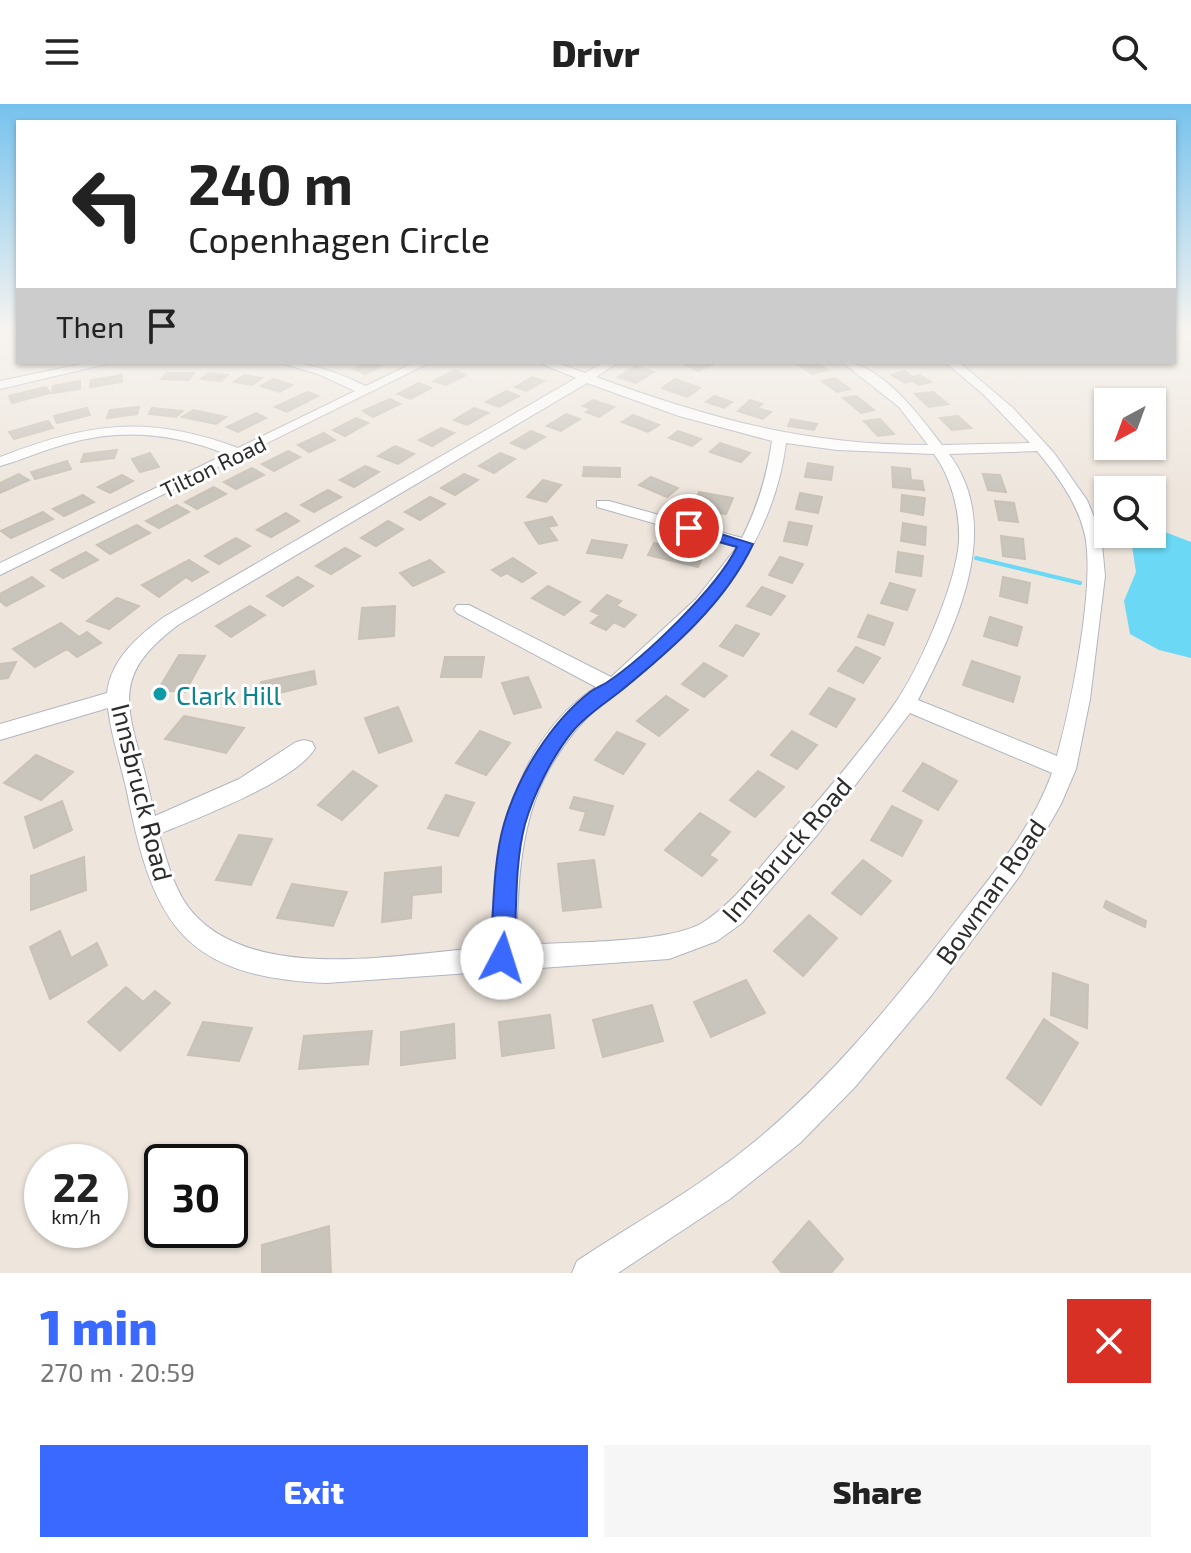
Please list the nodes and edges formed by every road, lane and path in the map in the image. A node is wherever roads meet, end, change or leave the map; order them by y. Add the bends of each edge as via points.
1 (352, 385) edge
2 (379, 385) edge
3 (572, 385) edge
4 (606, 385) edge
5 (878, 385) edge
6 (980, 385) edge
7 (366, 391) junction
8 (780, 438) junction
9 (1040, 447) junction
10 (941, 451) junction
11 (238, 453) junction
12 (0, 462) edge
13 (603, 504) dead end
14 (745, 544) junction
15 (0, 570) edge
16 (463, 609) dead end
17 (614, 687) junction
18 (117, 698) junction
19 (906, 703) junction
20 (0, 732) edge
21 (304, 748) dead end
22 (1065, 769) junction
23 (147, 829) junction
24 (502, 958) junction
25 (589, 1273) edge

1 - 7 street
2 - 7 street, Tilton Road
3 - 18 street, Innsbruck Road via 171,621 132,657
4 - 8 street
5 - 10 street, Innsbruck Road via 904,404
6 - 9 street, Bowman Road
7 - 11 street, Tilton Road
8 - 10 street
8 - 14 street via 768,502
9 - 10 street
9 - 22 street, Bowman Road via 1077,497 1097,551 1082,689
10 - 19 street, Innsbruck Road via 965,512 967,542 935,648
11 - 12 street via 202,438 153,429 71,437
11 - 15 street, Tilton Road
13 - 14 street
14 - 17 street via 716,591
16 - 17 street
17 - 24 street via 564,728 532,780 511,846
18 - 20 street
18 - 23 street, Innsbruck Road
19 - 22 street
19 - 24 street, Innsbruck Road via 810,827 733,915 708,933 669,947
21 - 23 street via 240,792
22 - 25 street, Bowman Road via 1019,858 909,1005 836,1087 759,1158
23 - 24 street, Innsbruck Road via 170,901 186,922 208,940 251,961 290,968 358,969

